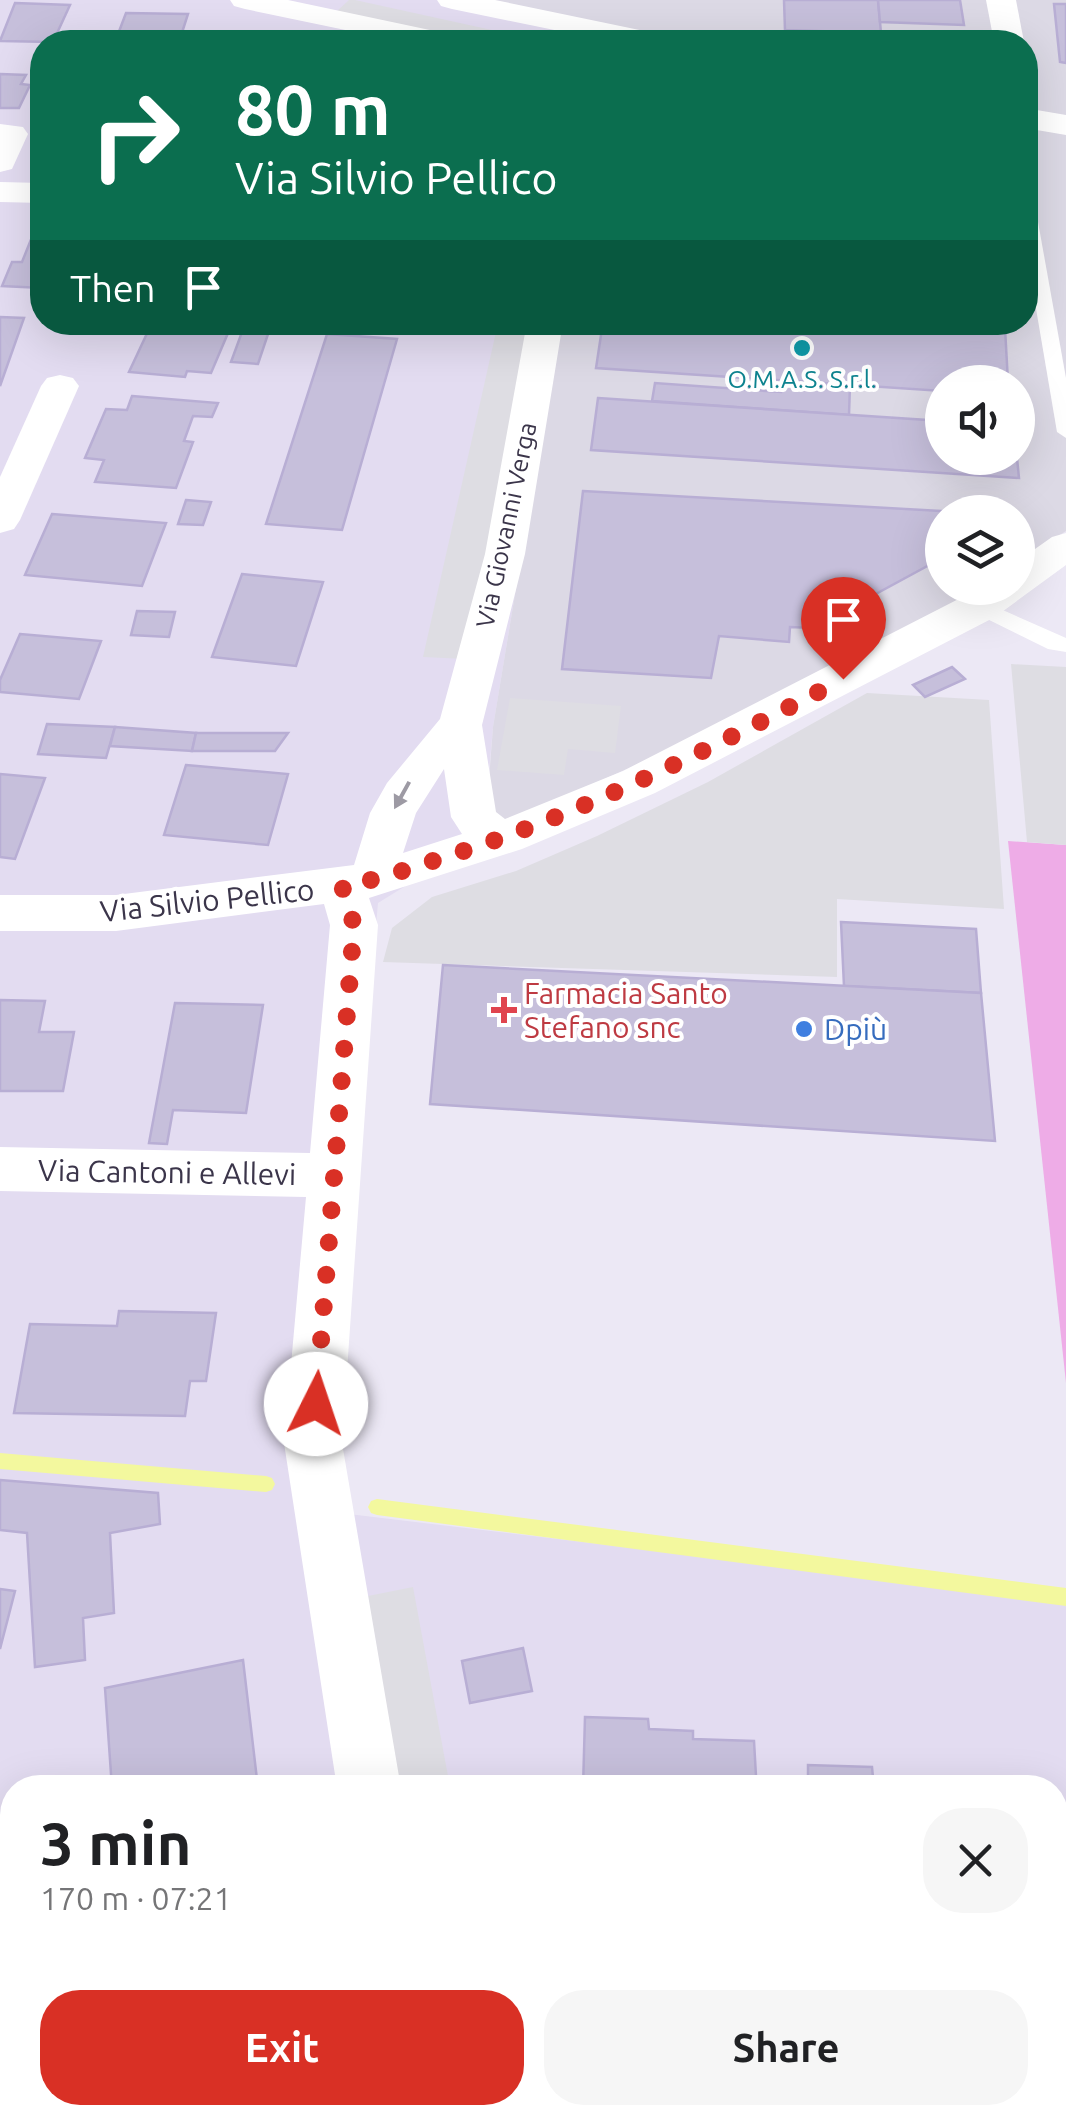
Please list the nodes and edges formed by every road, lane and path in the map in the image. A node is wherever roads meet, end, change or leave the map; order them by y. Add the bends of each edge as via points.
1 (245, 0) edge
2 (452, 0) edge
3 (1001, 0) edge
4 (387, 30) edge
5 (571, 30) edge
6 (1007, 30) edge
7 (1038, 121) edge
8 (1066, 126) edge
9 (0, 192) edge
10 (30, 193) edge
11 (1038, 269) edge
12 (543, 335) edge
13 (60, 386) dead end
14 (1066, 432) edge
15 (0, 520) edge
16 (1066, 546) edge
17 (1035, 568) edge
18 (979, 605) edge
19 (1006, 605) edge
20 (1066, 645) edge
21 (460, 726) junction
22 (506, 838) junction
23 (358, 883) junction
24 (0, 913) edge
25 (0, 1169) edge
26 (334, 1176) junction
27 (366, 1775) edge

1 - 4 street
2 - 5 street
3 - 6 street
7 - 8 street
9 - 10 street
11 - 14 lane
12 - 21 street, Via Giovanni Verga via 505,554
13 - 15 street
16 - 17 street
18 - 22 street, Via Silvio Pellico via 638,782
19 - 20 lane
21 - 22 street, Via Giovanni Verga via 474,817
21 -> 23 street via 424,759 399,796
22 - 23 street, Via Silvio Pellico
23 - 24 street, Via Silvio Pellico via 116,912
23 - 26 street
25 - 26 street, Via Cantoni e Allevi
26 - 27 street via 313,1442

